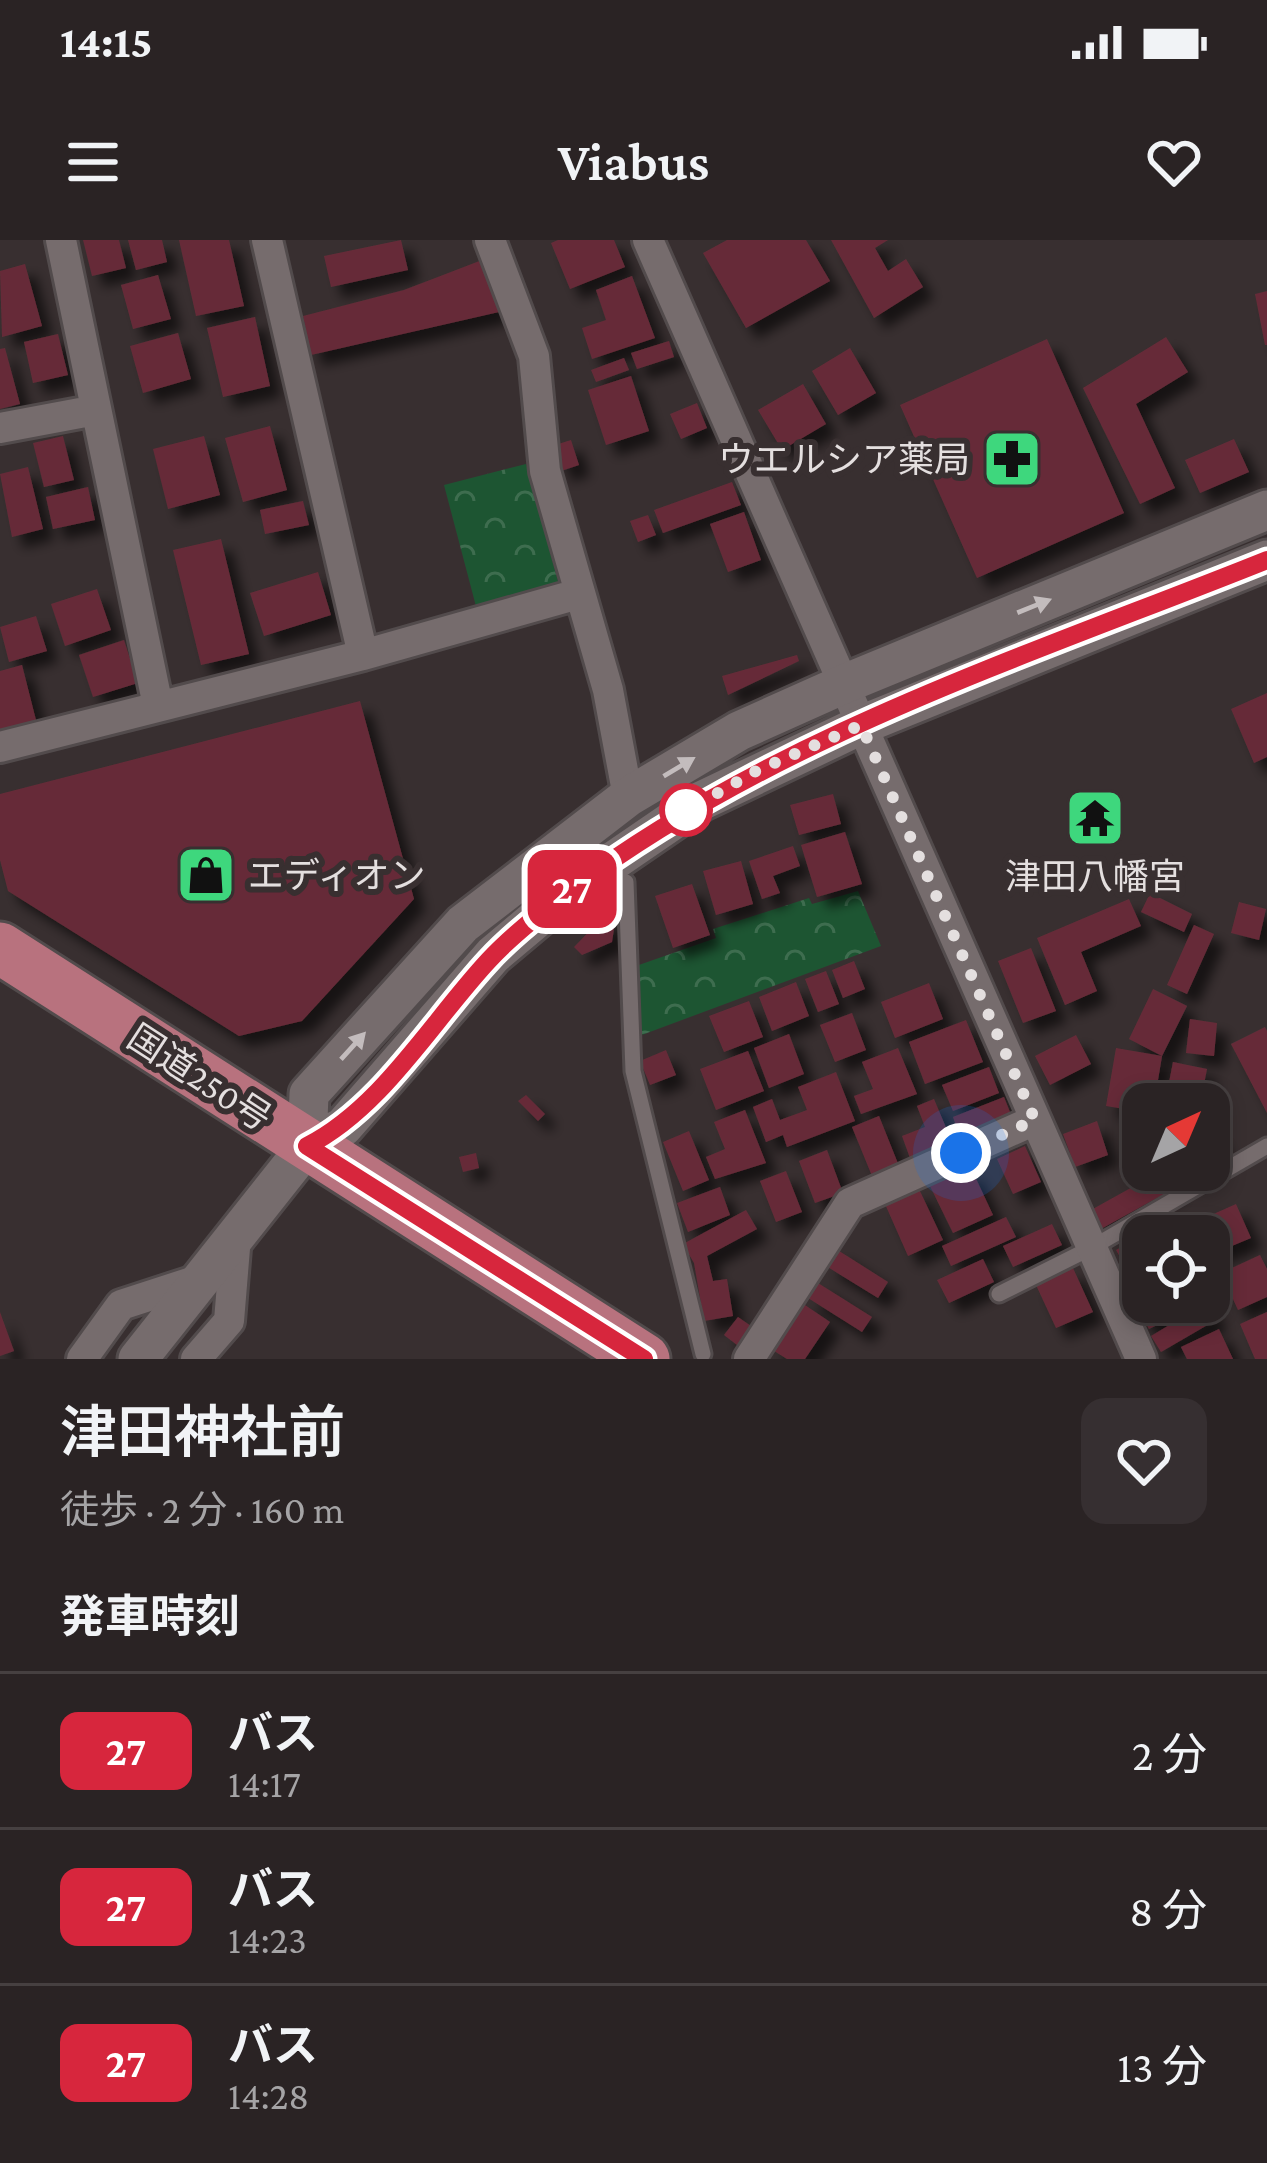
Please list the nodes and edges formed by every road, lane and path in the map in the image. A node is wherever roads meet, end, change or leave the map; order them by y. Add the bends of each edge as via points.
1 (61, 240) edge
2 (267, 240) edge
3 (490, 240) edge
4 (648, 240) edge
5 (96, 410) junction
6 (0, 428) edge
7 (1267, 511) edge
8 (1267, 560) edge
9 (578, 594) junction
10 (363, 655) junction
11 (844, 684) junction
12 (158, 706) junction
13 (861, 725) junction
14 (0, 747) edge
15 (628, 797) junction
16 (626, 882) dead end
17 (0, 948) edge
18 (1035, 1120) junction
19 (307, 1146) junction
20 (1267, 1147) edge
21 (236, 1236) junction
22 (1091, 1248) junction
23 (201, 1279) junction
24 (999, 1294) dead end
25 (703, 1354) dead end
26 (82, 1359) edge
27 (138, 1359) edge
28 (196, 1359) edge
29 (644, 1359) edge
30 (749, 1359) edge
31 (1141, 1359) edge

1 - 5 street
2 - 10 street
3 - 9 street via 534,356 545,471
4 - 11 street
5 - 6 street
5 - 12 street
11 -> 7 street
8 - 13 street
9 - 10 street
9 - 15 street via 608,690
10 - 12 street
11 - 13 street
15 -> 11 street via 739,731
12 - 14 street
13 - 18 street
13 - 19 street via 701,801 568,892 493,955 344,1127
19 -> 15 street via 309,1094 463,924
16 - 25 lane via 633,1071
17 - 19 highway, 国道250号
18 - 22 street
18 - 30 street via 850,1203
19 - 21 street
19 - 29 highway, 国道250号
20 - 22 lane
21 - 23 street
21 - 28 street via 229,1321
22 - 24 lane
22 - 31 street
23 - 26 street via 121,1305
23 - 27 street

